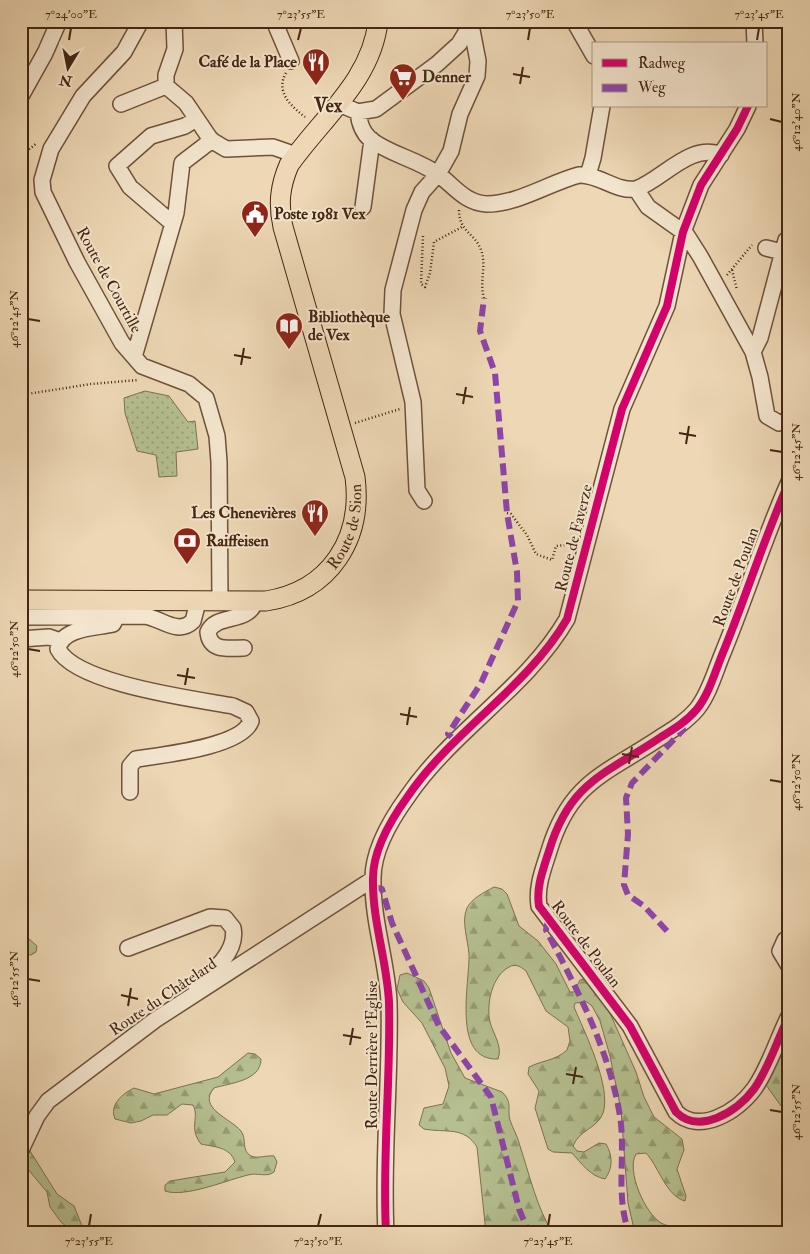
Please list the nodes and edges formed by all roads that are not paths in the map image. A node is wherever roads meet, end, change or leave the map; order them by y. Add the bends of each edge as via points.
1 (59, 21) edge
2 (141, 21) edge
3 (174, 21) edge
4 (274, 21) edge
5 (378, 21) edge
6 (574, 21) edge
7 (754, 21) edge
8 (472, 23) edge
9 (755, 42) edge
10 (592, 52) edge
11 (291, 61) road end
12 (166, 86) junction
13 (22, 96) edge
14 (121, 104) dead end
15 (338, 104) junction
16 (602, 108) edge
17 (747, 108) edge
18 (358, 112) junction
19 (196, 119) junction
20 (212, 140) junction
21 (372, 140) junction
22 (296, 155) junction
23 (721, 155) junction
24 (438, 174) junction
25 (588, 175) junction
26 (636, 189) junction
27 (364, 207) dead end
28 (172, 223) junction
29 (683, 232) junction
30 (761, 245) road end
31 (753, 352) junction
32 (134, 357) junction
33 (789, 422) edge
34 (789, 482) edge
35 (424, 501) dead end
36 (21, 600) edge
37 (198, 602) junction
38 (220, 602) junction
39 (255, 602) junction
40 (117, 616) junction
41 (21, 617) edge
42 (21, 639) edge
43 (61, 641) junction
44 (244, 648) dead end
45 (130, 792) dead end
46 (373, 879) junction
47 (789, 939) edge
48 (128, 948) dead end
49 (789, 966) edge
50 (190, 999) junction
51 (789, 1016) edge
52 (21, 1150) edge
53 (386, 1233) edge

1 - 13 street
2 - 32 street, Route de Courtille via 124,52 83,96 51,149 42,180 43,192 77,262 113,329
3 - 12 street via 175,49
4 - 11 street
5 - 15 main road, Route de Sion via 369,54
6 - 10 street
7 - 9 street
8 - 18 street via 459,44 437,64 376,109
8 - 24 street via 478,76 460,114 451,151
12 - 14 street
12 - 19 street via 186,103
15 - 18 street
15 - 22 main road, Route de Sion
16 - 25 street
17 - 23 street, Route de Faverze
18 - 21 street via 364,133
19 - 20 street
19 - 28 street via 185,126 151,136 116,166 130,186
20 - 22 street via 226,149 273,148
20 - 28 street via 182,163 178,203
21 - 24 street
21 - 27 street
22 - 39 main road, Route de Sion via 284,178 280,213 351,459 356,506 348,540 326,573 297,593 277,600
23 - 26 street via 706,152 692,155
23 - 29 street, Route de Faverze via 701,185
24 - 25 street via 462,195 489,204 570,177
24 - 35 street via 422,192 408,230 393,290 392,314 413,402 417,490
25 - 26 street via 618,187
26 - 29 street via 648,207
28 - 32 street
29 - 31 street via 700,256
29 - 46 street, Route de Faverze via 667,306 619,418 567,619 550,645 410,793 386,833
30 - 31 street via 784,246 760,338
31 - 33 street via 767,416 780,423
32 - 38 street, Route de Courtille via 150,371 199,390 212,411 219,462
34 - 51 street, Route de Poulan via 701,703 682,723 589,783 561,818 537,894 539,906 630,1026 676,1112 687,1121 697,1123 713,1119 731,1110 750,1094
36 - 37 main road, Route de Sion
37 - 38 main road, Route de Sion
37 - 40 street via 193,621 182,627 173,627 152,617
38 - 39 main road, Route de Sion
39 - 44 street via 248,614 214,625 208,632 212,645
40 - 41 street
40 - 43 street via 113,624 83,629
42 - 43 street via 49,637
43 - 45 street via 58,649 66,660 112,681 233,706 249,714 249,727 238,736 136,759 130,766
46 - 50 street, Route du Châtelard
46 - 53 street, Route Derrière l'Eglise via 389,1002
47 - 49 street via 785,940 780,951
48 - 50 street via 210,917 225,918 230,922 235,935 233,943 211,972 191,987
50 - 52 street, Route du Châtelard via 155,1020 48,1101

